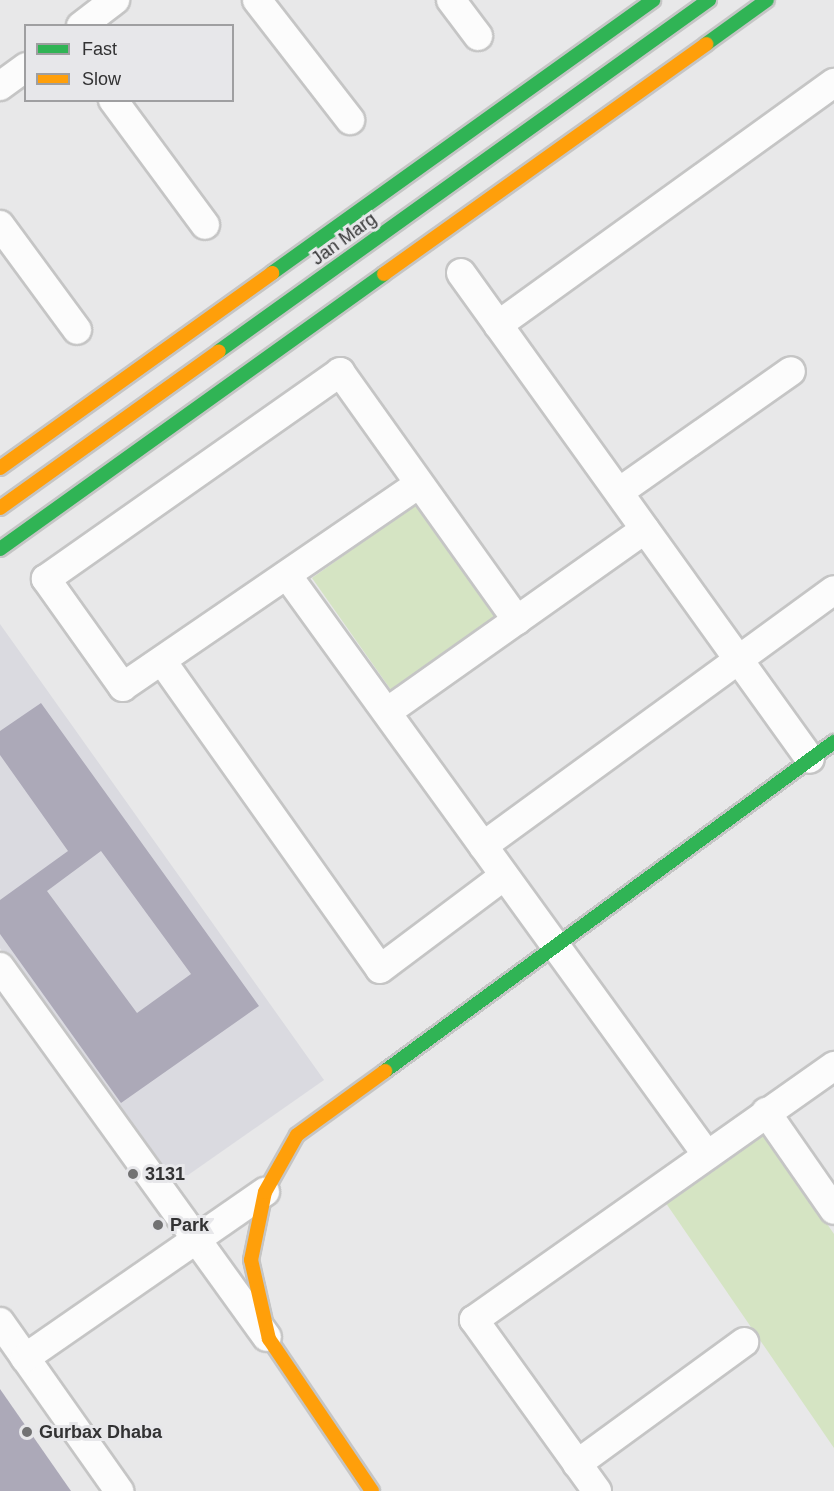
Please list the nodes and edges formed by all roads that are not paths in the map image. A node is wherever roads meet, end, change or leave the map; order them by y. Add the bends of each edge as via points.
1 (115, 0) edge
2 (257, 0) edge
3 (451, 0) edge
4 (653, 0) edge
5 (709, 0) edge
6 (767, 0) edge
7 (84, 24) edge
8 (478, 36) dead end
9 (24, 68) edge
10 (834, 83) edge
11 (0, 86) edge
12 (114, 102) edge
13 (350, 120) dead end
14 (0, 225) edge
15 (205, 225) dead end
16 (461, 273) dead end
17 (498, 325) junction
18 (77, 330) dead end
19 (790, 371) dead end
20 (0, 468) edge
21 (419, 484) junction
22 (619, 492) junction
23 (0, 508) edge
24 (645, 528) junction
25 (0, 549) edge
26 (287, 575) junction
27 (834, 590) edge
28 (517, 620) junction
29 (738, 658) junction
30 (162, 661) junction
31 (387, 712) junction
32 (834, 742) edge
33 (810, 759) junction
34 (483, 846) junction
35 (504, 876) junction
36 (555, 946) junction
37 (0, 967) edge
38 (834, 1066) edge
39 (766, 1112) junction
40 (707, 1155) junction
41 (265, 1192) junction
42 (834, 1209) edge
43 (197, 1239) junction
44 (0, 1322) edge
45 (269, 1339) junction
46 (744, 1342) dead end
47 (25, 1358) junction
48 (577, 1464) junction
49 (120, 1491) edge
50 (372, 1491) edge
51 (597, 1491) edge

1 - 7 street
2 - 13 street
3 - 8 street
4 - 20 street, Jan Marg
5 - 23 street, Jan Marg
6 - 25 street
9 - 11 street
10 - 17 street
12 - 15 street
14 - 18 street
16 - 17 street
17 - 22 street
19 - 22 street
21 - 26 street
21 - 28 street
21 - 30 street via 340,372 46,579 123,687
22 - 24 street
24 - 28 street
24 - 29 street
26 - 30 street
26 - 31 street
27 - 29 street
28 - 31 street
29 - 33 street
29 - 34 street
30 - 35 street via 380,969
31 - 34 street
32 - 33 street
33 - 36 street
34 - 35 street
35 - 36 street
36 - 40 street
36 - 41 street via 297,1135
37 - 43 street
38 - 39 street
39 - 40 street
39 - 42 street
40 - 48 street via 474,1320
41 - 43 street
41 - 45 street via 251,1260
43 - 45 street
43 - 47 street
44 - 47 street
45 - 50 street
46 - 48 street
47 - 49 street
48 - 51 street

